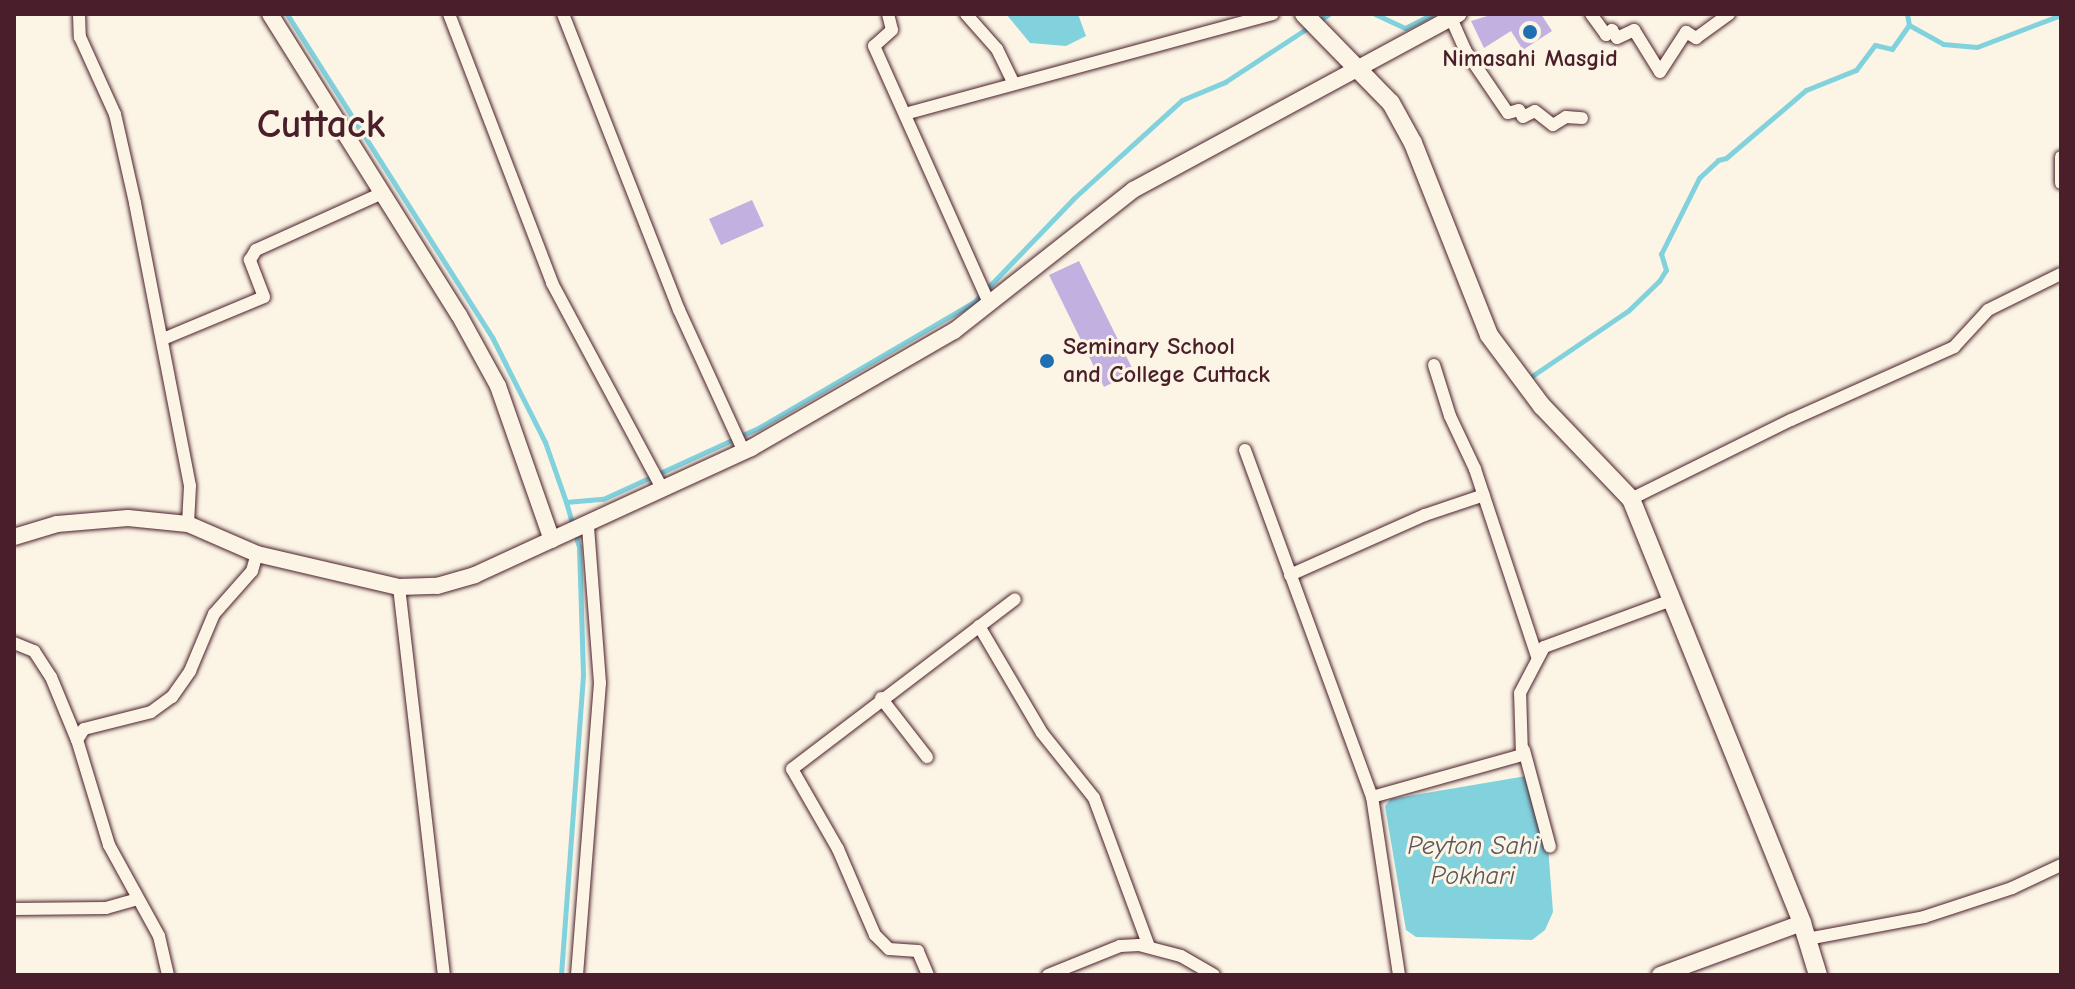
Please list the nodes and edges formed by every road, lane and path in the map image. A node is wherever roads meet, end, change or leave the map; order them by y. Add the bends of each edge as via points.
1 (79, 14) edge
2 (270, 14) edge
3 (449, 14) edge
4 (563, 14) edge
5 (888, 14) edge
6 (966, 14) edge
7 (1273, 14) edge
8 (1591, 14) edge
9 (1729, 14) edge
10 (1455, 16) edge
11 (1309, 20) edge
12 (1357, 69) junction
13 (1013, 82) junction
14 (905, 114) junction
15 (1582, 118) dead end
16 (2061, 157) edge
17 (2061, 183) edge
18 (382, 193) junction
19 (2061, 274) edge
20 (989, 303) junction
21 (163, 339) junction
22 (1434, 365) dead end
23 (1245, 450) dead end
24 (744, 452) junction
25 (663, 490) junction
26 (1484, 495) junction
27 (1631, 499) junction
28 (188, 524) junction
29 (585, 527) junction
30 (14, 537) edge
31 (553, 540) junction
32 (257, 554) junction
33 (1290, 575) junction
34 (399, 587) junction
35 (1015, 599) dead end
36 (1672, 600) junction
37 (979, 626) junction
38 (14, 643) edge
39 (1537, 656) junction
40 (881, 698) junction
41 (77, 740) junction
42 (1524, 750) junction
43 (927, 757) dead end
44 (1372, 797) junction
45 (1550, 847) dead end
46 (2061, 865) edge
47 (138, 899) junction
48 (14, 909) edge
49 (1805, 931) junction
50 (1149, 947) junction
51 (168, 975) edge
52 (444, 975) edge
53 (577, 975) edge
54 (928, 975) edge
55 (1048, 975) edge
56 (1214, 975) edge
57 (1399, 975) edge
58 (1660, 975) edge
59 (1818, 975) edge

1 - 21 street via 80,37 115,114
2 - 18 street
3 - 25 street via 552,283
4 - 24 street via 668,282
5 - 14 street via 892,30 874,46
6 - 13 street via 997,49
7 - 13 street via 1090,67
8 - 9 street via 1606,35 1612,30 1617,38 1634,30 1660,72 1686,32 1696,38
10 - 12 street
10 - 15 street via 1465,50 1508,113 1519,110 1523,117 1535,111 1553,125 1566,117
11 - 12 main road
12 - 20 street via 1133,190
12 - 27 main road via 1391,103 1413,143 1489,335 1542,406
13 - 14 street
14 - 20 street
16 - 17 street
18 - 21 street via 256,250 250,260 264,297
18 - 31 street via 498,386
19 - 27 street via 1988,310 1954,347
20 - 24 street via 954,331
21 - 28 street via 190,486
22 - 26 street
23 - 33 street
24 - 25 street
25 - 29 street
26 - 33 street via 1425,515
26 - 39 street
27 - 36 main road
28 - 30 street via 128,518 57,524
28 - 32 street
29 - 31 street
29 - 53 street via 600,683
31 - 34 street via 475,575 437,586
32 - 34 street
32 - 41 street via 252,571 214,614 190,671 172,697 151,712 84,729
33 - 44 street
34 - 52 street
35 - 37 street
36 - 39 street via 1544,647
36 - 49 main road
37 - 40 street
37 - 50 street via 1042,733 1094,798
38 - 41 street via 34,651 51,677
39 - 42 street via 1520,693
40 - 43 street
40 - 54 street via 797,761 793,776 838,849 875,935 889,949 918,951
41 - 47 street via 109,845
42 - 44 street via 1480,768
42 - 45 street
44 - 57 street
46 - 49 street via 2012,888 1924,917
47 - 48 street via 106,908
47 - 51 street via 159,936
49 - 58 street
49 - 59 main road
50 - 55 street via 1120,946
50 - 56 street via 1181,956

